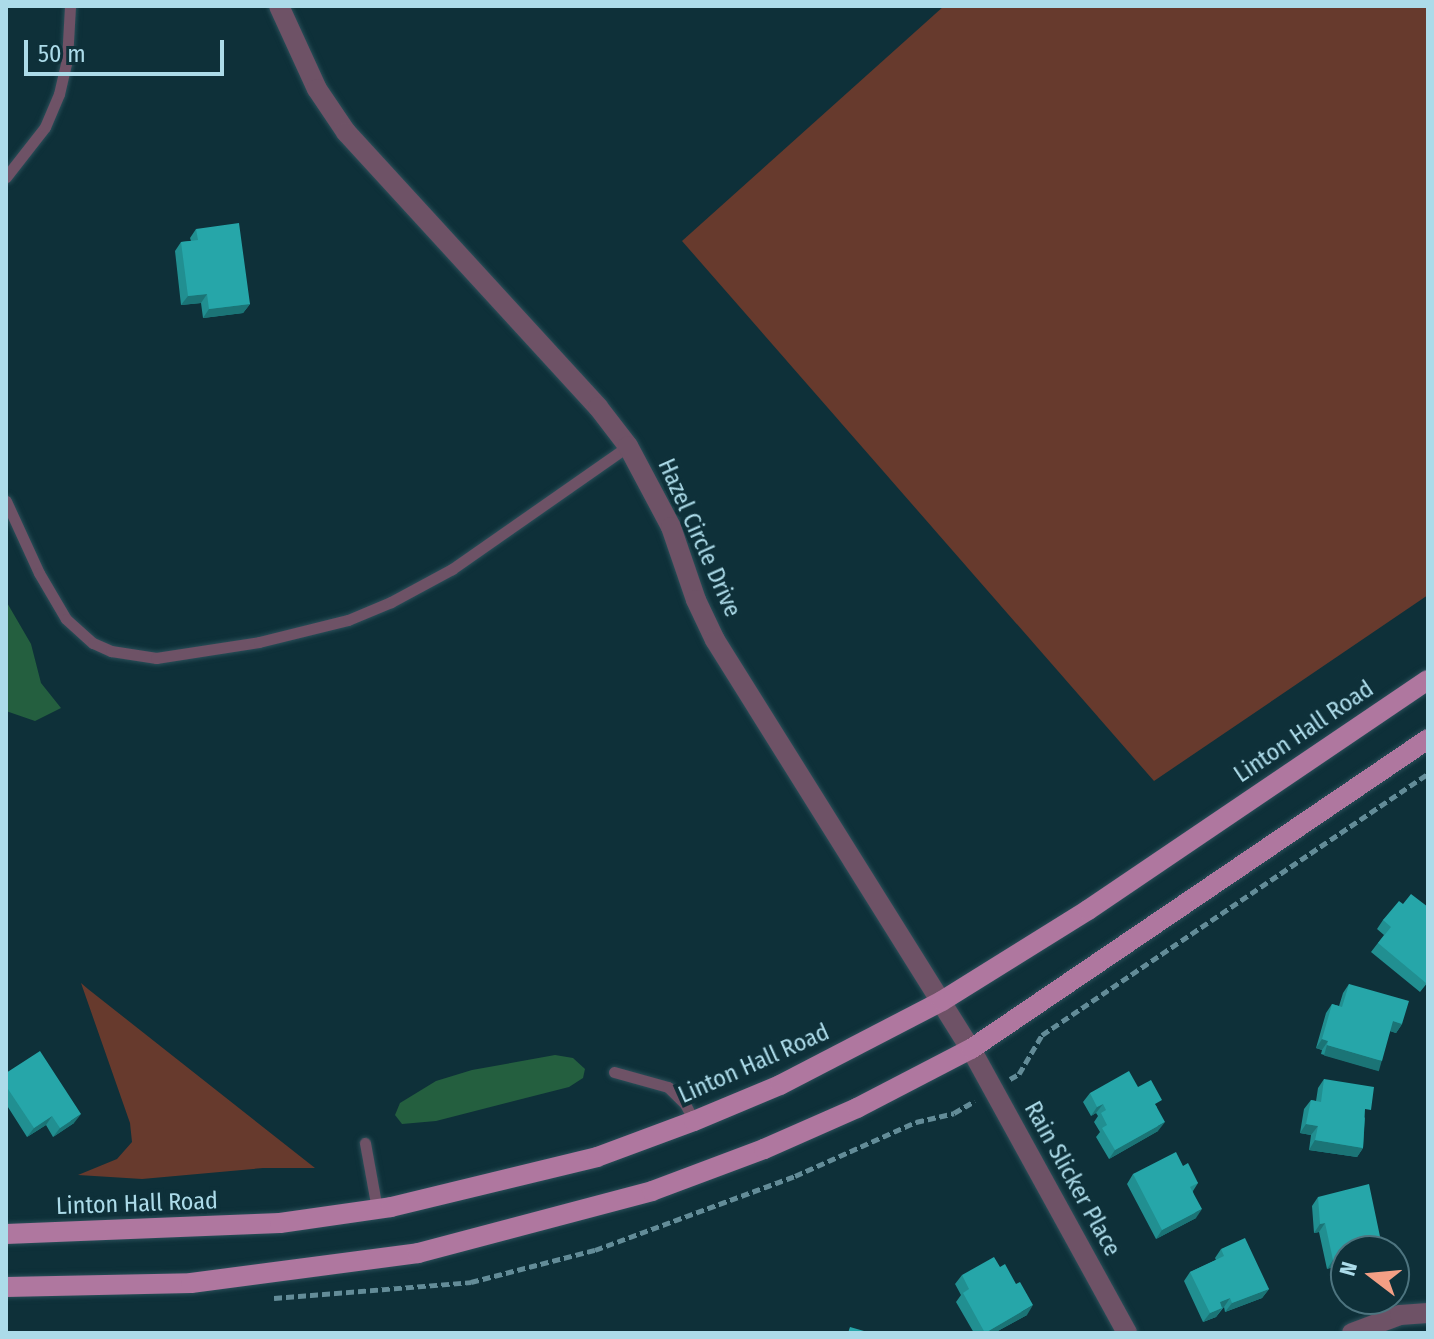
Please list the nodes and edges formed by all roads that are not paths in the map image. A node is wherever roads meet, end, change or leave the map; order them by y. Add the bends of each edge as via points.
1 (70, 6) edge
2 (279, 6) edge
3 (6, 177) edge
4 (628, 446) junction
5 (6, 501) edge
6 (1428, 680) edge
7 (1428, 739) edge
8 (942, 1001) junction
9 (971, 1049) junction
10 (614, 1072) dead end
11 (694, 1121) junction
12 (365, 1143) dead end
13 (377, 1209) junction
14 (6, 1234) edge
15 (6, 1287) edge
16 (1428, 1313) edge
17 (1127, 1333) edge
18 (1352, 1333) edge

1 - 3 lane via 59,94 45,127
2 - 4 street, Hazel Circle Drive via 317,89 346,132
4 - 5 lane via 452,569 391,602 348,620 259,642 156,658 111,651 66,619
4 - 8 street, Hazel Circle Drive via 671,527 715,640
6 - 8 main road, Linton Hall Road via 1088,910
7 - 9 main road
8 - 9 street, Hazel Circle Drive
8 - 11 main road, Linton Hall Road via 780,1085
9 - 15 main road via 764,1149 652,1191 533,1225 418,1253 191,1283
9 - 17 street, Rain Slicker Place
10 - 11 lane via 668,1087
11 - 13 main road, Linton Hall Road via 597,1157
12 - 13 lane
13 - 14 main road, Linton Hall Road via 280,1223
16 - 18 street via 1400,1315

